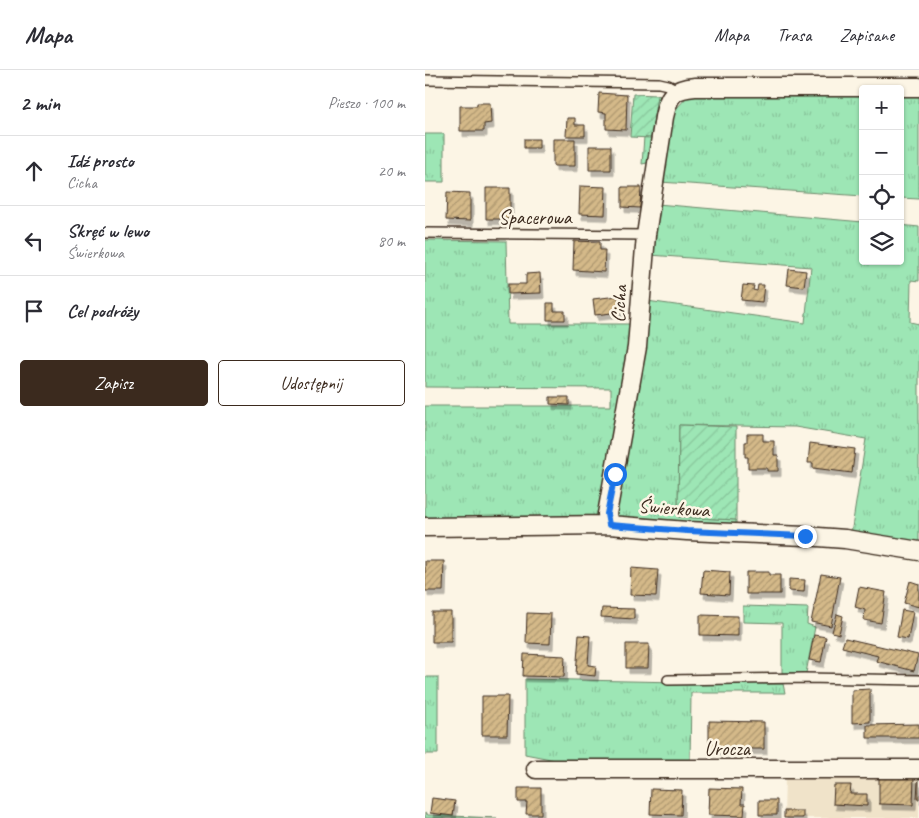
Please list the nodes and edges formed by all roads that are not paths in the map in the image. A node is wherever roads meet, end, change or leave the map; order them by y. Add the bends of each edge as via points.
1 (425, 80) edge
2 (919, 87) edge
3 (677, 90) junction
4 (425, 234) edge
5 (645, 235) junction
6 (609, 525) junction
7 (425, 527) edge
8 (919, 551) edge
9 (668, 680) dead end
10 (919, 680) edge
11 (535, 769) dead end
12 (919, 769) edge

1 - 3 lane via 659,83
2 - 3 street via 695,86
3 - 5 street, Cicha via 667,103 663,117
4 - 5 lane, Spacerowa
5 - 6 street, Cicha via 637,347 607,514
6 - 7 street, Świerkowa
6 - 8 street, Świerkowa via 845,539
9 - 10 lane
11 - 12 street, Urocza

